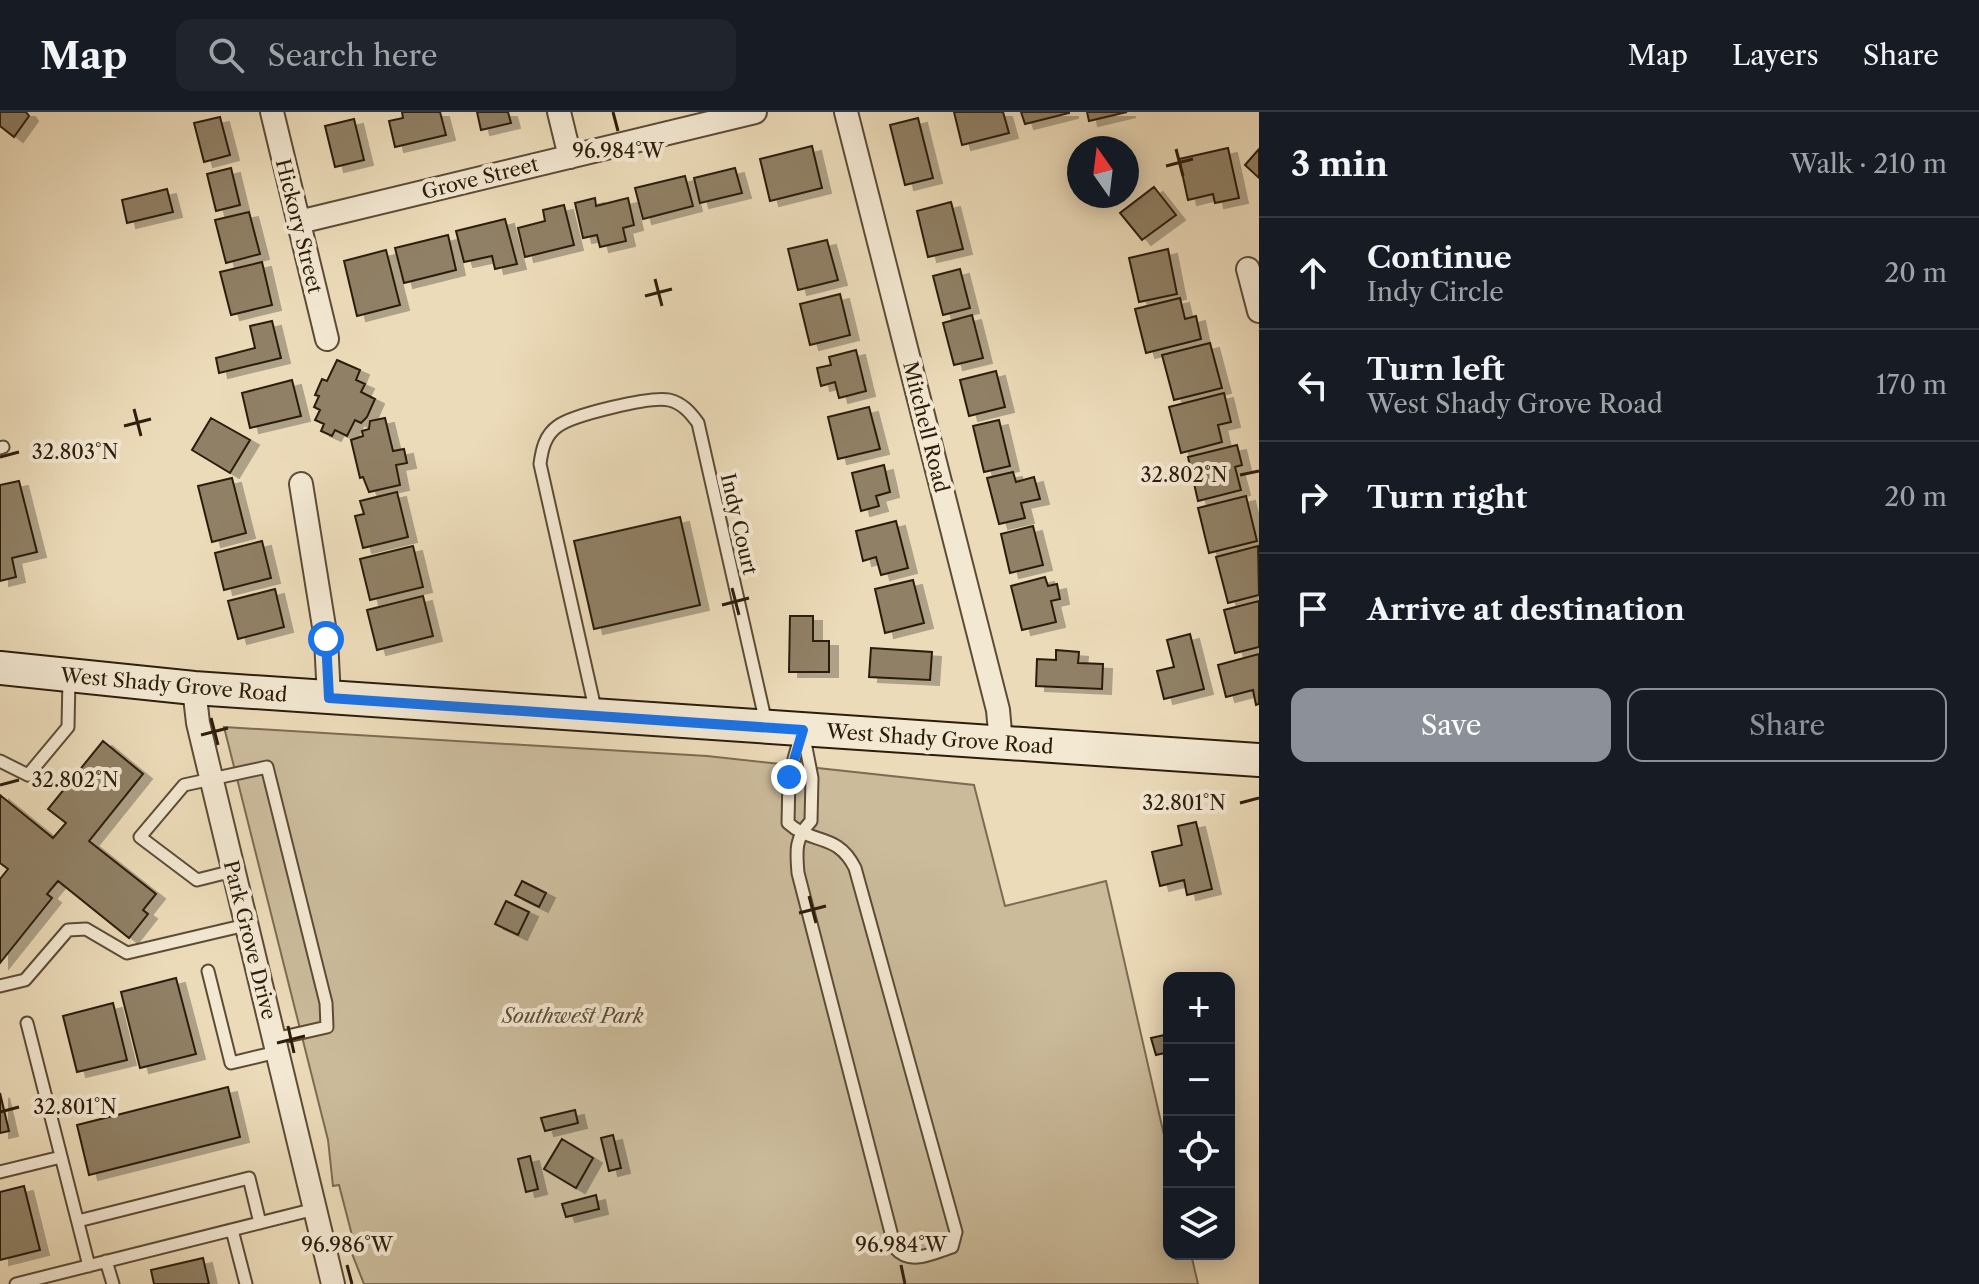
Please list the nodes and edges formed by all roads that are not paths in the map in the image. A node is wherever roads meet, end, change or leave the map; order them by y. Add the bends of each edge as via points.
1 (272, 112) edge
2 (559, 112) edge
3 (755, 112) edge
4 (846, 112) edge
5 (570, 157) junction
6 (299, 222) junction
7 (1248, 269) dead end
8 (1259, 311) edge
9 (327, 339) dead end
10 (301, 484) dead end
11 (0, 668) edge
12 (69, 675) junction
13 (194, 688) junction
14 (329, 698) junction
15 (597, 716) junction
16 (767, 727) junction
17 (803, 730) junction
18 (1001, 743) junction
19 (1259, 760) edge
20 (0, 761) edge
21 (211, 780) junction
22 (799, 833) junction
23 (233, 871) junction
24 (246, 925) junction
25 (208, 971) dead end
26 (0, 986) edge
27 (27, 1023) dead end
28 (275, 1046) junction
29 (61, 1157) junction
30 (0, 1172) edge
31 (315, 1209) junction
32 (78, 1221) junction
33 (260, 1223) junction
34 (232, 1230) junction
35 (106, 1261) junction
36 (89, 1266) junction
37 (16, 1284) edge
38 (113, 1284) edge
39 (246, 1284) edge
40 (333, 1284) edge

1 - 6 street, Hickory Street
2 - 5 street
3 - 5 street, Grove Street
4 - 18 street, Mitchell Road via 998,710
5 - 6 street, Grove Street
6 - 9 street, Hickory Street
7 - 8 street
10 - 14 street via 326,639
11 - 12 main road, West Shady Grove Road
12 - 13 main road, West Shady Grove Road
12 - 20 lane via 68,727 28,775
13 - 14 main road, West Shady Grove Road
13 - 21 street, Park Grove Drive
14 - 15 main road, West Shady Grove Road
15 - 16 main road, West Shady Grove Road
15 - 16 lane, Indy Court via 540,464 542,450 548,436 572,419 657,399 681,404 698,423
16 - 17 main road, West Shady Grove Road
17 - 18 main road, West Shady Grove Road
17 - 22 lane via 812,778 811,821
17 - 22 lane via 789,777 788,823
18 - 19 main road, West Shady Grove Road
21 - 23 street, Park Grove Drive
21 - 23 lane via 184,785 140,837 197,880
21 - 28 lane via 267,767 326,1003 327,1027
22 - 22 lane via 798,873 895,1248 915,1258 952,1247 956,1232 855,868 836,844
23 - 24 street, Park Grove Drive
24 - 26 lane via 127,953 86,929 68,930 25,980
24 - 28 street, Park Grove Drive
25 - 28 lane via 231,1063
27 - 29 lane
28 - 31 street, Park Grove Drive
29 - 30 lane
29 - 32 lane
31 - 33 lane
31 - 40 street, Park Grove Drive
32 - 33 lane via 249,1178
32 - 36 lane
33 - 34 lane
34 - 35 lane
34 - 39 lane
35 - 36 lane
35 - 38 lane
36 - 37 lane

